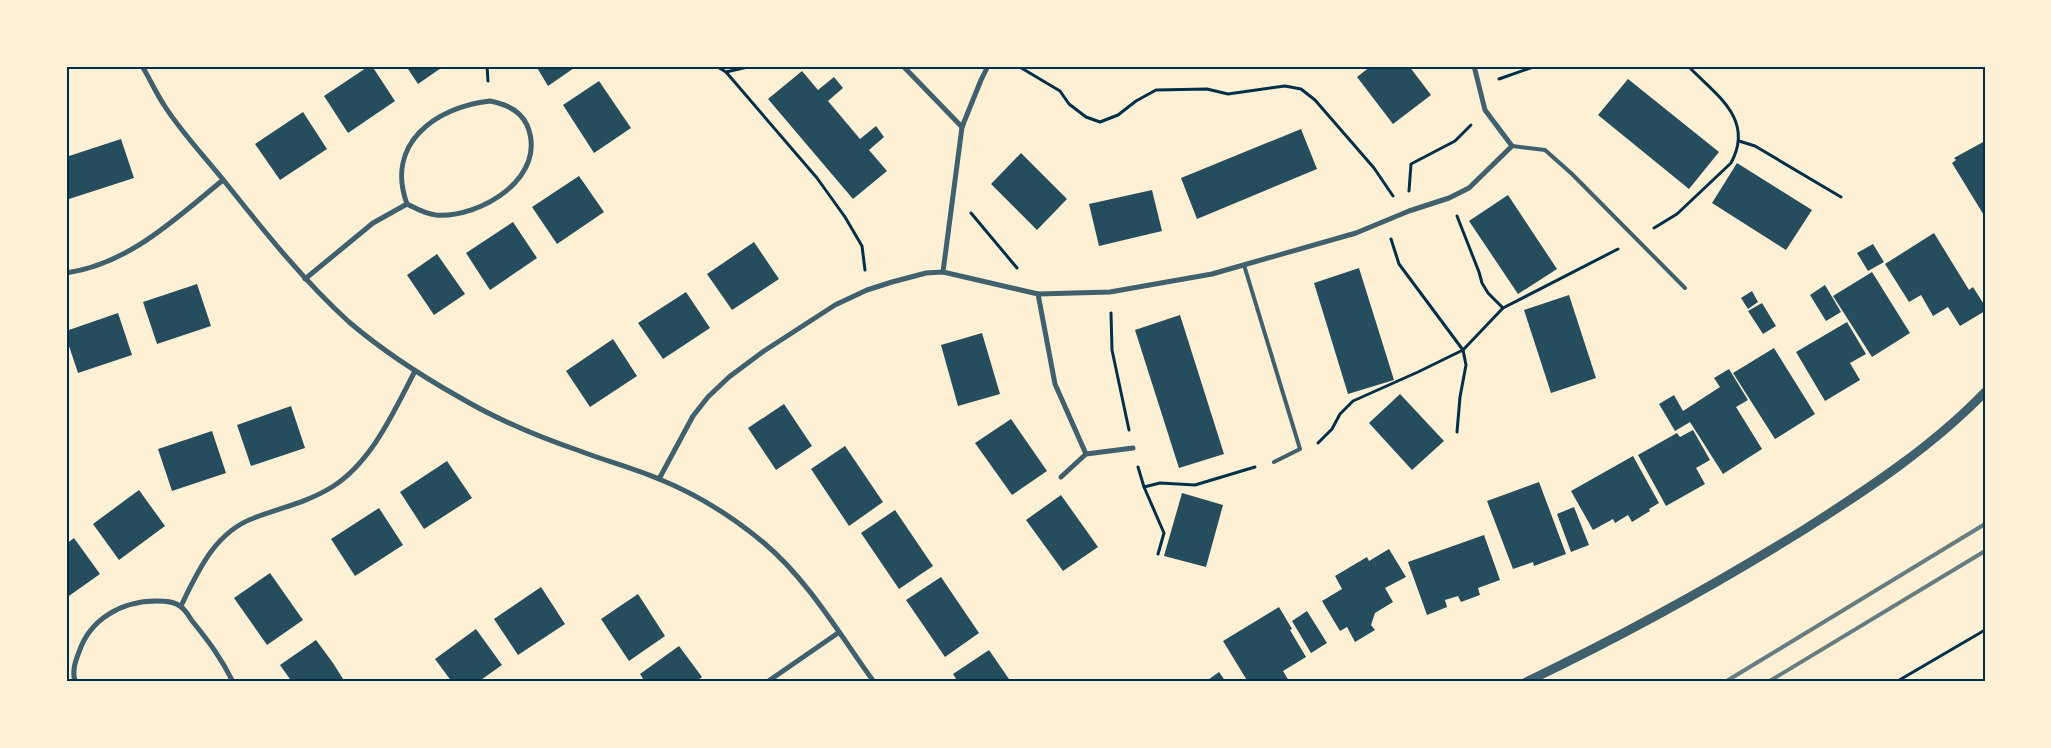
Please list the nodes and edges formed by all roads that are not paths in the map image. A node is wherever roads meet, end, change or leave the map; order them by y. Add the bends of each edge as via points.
1 (142, 66) edge
2 (903, 66) edge
3 (988, 66) edge
4 (1474, 66) edge
5 (962, 127) junction
6 (1512, 146) junction
7 (223, 180) junction
8 (407, 204) junction
9 (1244, 265) junction
10 (943, 272) junction
11 (66, 273) edge
12 (305, 279) junction
13 (1684, 288) dead end
14 (1038, 294) junction
15 (415, 371) junction
16 (1985, 392) edge
17 (1133, 448) road end
18 (1086, 454) junction
19 (1274, 462) road end
20 (1061, 477) dead end
21 (659, 479) junction
22 (181, 606) junction
23 (838, 632) junction
24 (75, 682) edge
25 (233, 682) edge
26 (574, 682) edge
27 (585, 682) edge
28 (767, 682) edge
29 (874, 682) edge
30 (1526, 682) edge

1 - 7 street via 165,106
2 - 5 street
3 - 5 street
4 - 6 street via 1485,110
5 - 10 street
6 - 9 street via 1469,188 1449,198 1356,233
6 - 13 lane via 1545,150
7 - 11 street via 147,240 120,257
7 - 12 street
8 - 8 street via 421,212 454,214 494,199 511,188 525,172 530,159 532,145 525,121 515,110 490,101 475,102 439,117 418,134 406,152 400,179
8 - 12 street via 373,222
9 - 14 street via 1212,274 1110,292
9 - 19 lane via 1300,450
10 - 14 street
10 - 21 street via 867,290 835,305 764,351 708,397 693,416
12 - 15 street via 349,322
14 - 18 street via 1055,384
15 - 21 street via 461,399 519,427
15 - 22 street via 387,423 351,472 332,487 308,499 251,519 232,530 202,563
16 - 30 street via 1925,446 1860,494 1702,590
17 - 18 street
18 - 20 street
21 - 23 street via 719,511 765,544 810,594
22 - 24 street via 166,601 130,604 100,620 80,648 74,664
22 - 25 street via 219,655
23 - 28 street
23 - 29 street
26 - 27 street

